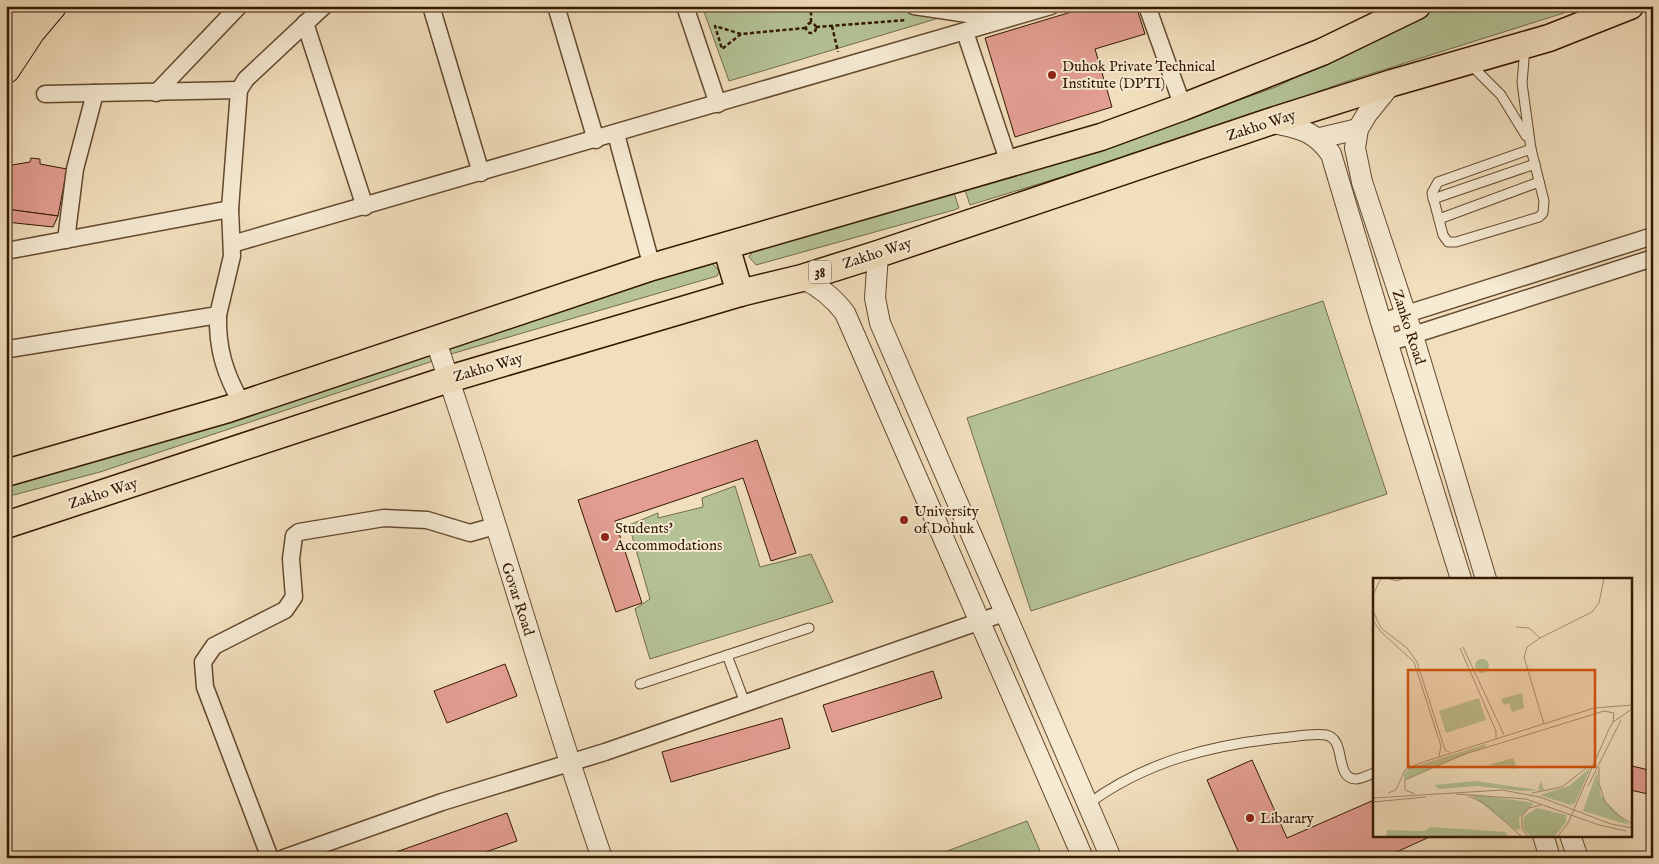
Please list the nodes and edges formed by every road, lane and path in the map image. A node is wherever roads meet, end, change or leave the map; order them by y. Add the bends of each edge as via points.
1 (29, 6) edge
2 (52, 6) edge
3 (239, 6) edge
4 (324, 6) edge
5 (431, 6) edge
6 (556, 6) edge
7 (685, 6) edge
8 (811, 6) edge
9 (1051, 6) edge
10 (1148, 6) edge
11 (1417, 6) edge
12 (1630, 6) edge
13 (912, 13) edge
14 (1006, 20) junction
15 (811, 22) junction
16 (305, 23) junction
17 (832, 25) junction
18 (816, 27) junction
19 (805, 28) junction
20 (965, 32) junction
21 (741, 34) junction
22 (1525, 45) junction
23 (6, 62) edge
24 (1468, 62) junction
25 (842, 68) junction
26 (6, 69) edge
27 (1392, 83) junction
28 (239, 90) junction
29 (156, 93) junction
30 (45, 94) dead end
31 (95, 94) junction
32 (718, 104) junction
33 (1183, 107) junction
34 (1268, 122) junction
35 (1358, 129) junction
36 (616, 134) junction
37 (1320, 138) junction
38 (596, 140) junction
39 (1530, 145) junction
40 (1009, 163) junction
41 (1535, 164) junction
42 (481, 173) junction
43 (1540, 182) junction
44 (1433, 199) junction
45 (365, 206) junction
46 (230, 209) junction
47 (1439, 219) junction
48 (1653, 236) edge
49 (66, 240) junction
50 (232, 244) junction
51 (726, 246) junction
52 (6, 251) edge
53 (878, 254) junction
54 (1653, 258) edge
55 (652, 267) junction
56 (802, 278) junction
57 (740, 293) junction
58 (1406, 314) junction
59 (218, 315) junction
60 (1381, 322) junction
61 (880, 323) junction
62 (856, 335) junction
63 (1413, 336) junction
64 (435, 340) junction
65 (1388, 343) junction
66 (6, 346) edge
67 (449, 379) junction
68 (242, 404) junction
69 (6, 473) edge
70 (6, 525) edge
71 (495, 526) junction
72 (1461, 578) edge
73 (1486, 578) edge
74 (1004, 612) junction
75 (980, 621) junction
76 (809, 628) dead end
77 (727, 655) junction
78 (640, 684) dead end
79 (745, 703) junction
80 (568, 762) junction
81 (1373, 773) edge
82 (1088, 804) junction
83 (1543, 836) edge
84 (1570, 836) edge
85 (270, 858) edge
86 (284, 858) edge
87 (602, 858) edge
88 (1083, 858) edge
89 (1111, 858) edge
90 (1550, 858) edge
91 (1578, 858) edge

1 - 23 highway
2 - 26 highway
3 - 29 street
4 - 16 street
5 - 42 street
6 - 38 street
7 - 32 street
8 - 15 path
9 - 14 street
10 - 33 street
11 - 33 main road via 1322,52
12 - 22 main road, Zakho Way / 38
13 - 14 street
13 - 17 path
14 - 20 street
15 - 18 path
15 - 19 path
16 - 28 street
16 - 45 street
17 - 18 path
17 - 25 path
18 - 19 path via 811,33
19 - 21 path
20 - 25 street
20 - 40 street
21 - 21 path via 722,49 715,26 724,28
22 - 24 main road, Zakho Way / 38
22 - 39 lane via 1522,83
24 - 27 main road, Zakho Way / 38
24 - 39 lane via 1501,95
25 - 32 street
27 - 34 main road, Zakho Way / 38
27 - 35 street
28 - 29 street
28 - 46 street
29 - 31 street
30 - 31 street
31 - 49 street via 75,169
32 - 36 street
33 - 40 main road
34 - 37 street
34 - 53 main road, Zakho Way / 38
35 - 37 street
35 - 58 street, Zanko Road via 1355,148 1362,182
36 - 38 street
36 - 55 street
37 - 60 street, Zanko Road via 1331,154
38 - 42 street
39 - 41 lane
39 - 44 lane via 1438,182 1433,187
40 - 51 main road
41 - 43 lane
41 - 44 lane
42 - 45 street
43 - 47 lane
43 - 47 lane via 1545,207 1539,218 1452,244 1444,239
44 - 47 lane
45 - 50 street
46 - 49 street
46 - 50 street
48 - 58 street
49 - 52 street
50 - 59 street
51 - 55 main road
51 - 57 main road
53 - 56 main road, Zakho Way / 38
53 - 61 street via 875,298
54 - 63 street
55 - 64 main road
56 - 57 main road, Zakho Way / 38
56 - 62 street via 834,298
57 - 67 main road, Zakho Way / 38
58 - 60 street
58 - 63 street, Zanko Road
59 - 66 street via 9,349
59 - 68 street via 221,359
60 - 65 street, Zanko Road
61 - 62 street
61 - 74 street
62 - 75 street
63 - 65 street
63 - 73 street, Zanko Road
64 - 67 street, Govar Road
64 - 68 main road
65 - 72 street, Zanko Road
67 - 70 main road, Zakho Way / 38
67 - 71 street, Govar Road
68 - 69 main road
71 - 80 street, Govar Road
71 - 85 street via 470,533 427,520 384,518 299,532 294,536 291,559 294,597 285,610 214,646 203,662 206,687
74 - 75 street
74 - 82 street
75 - 79 street
75 - 88 street
76 - 77 lane
77 - 78 lane
77 - 79 lane
79 - 80 street
80 - 86 street
80 - 87 street, Govar Road
81 - 82 lane via 1356,779 1345,773 1337,743 1326,735 1269,739 1210,749 1160,763 1122,781
82 - 89 street
83 - 90 street
84 - 91 street

